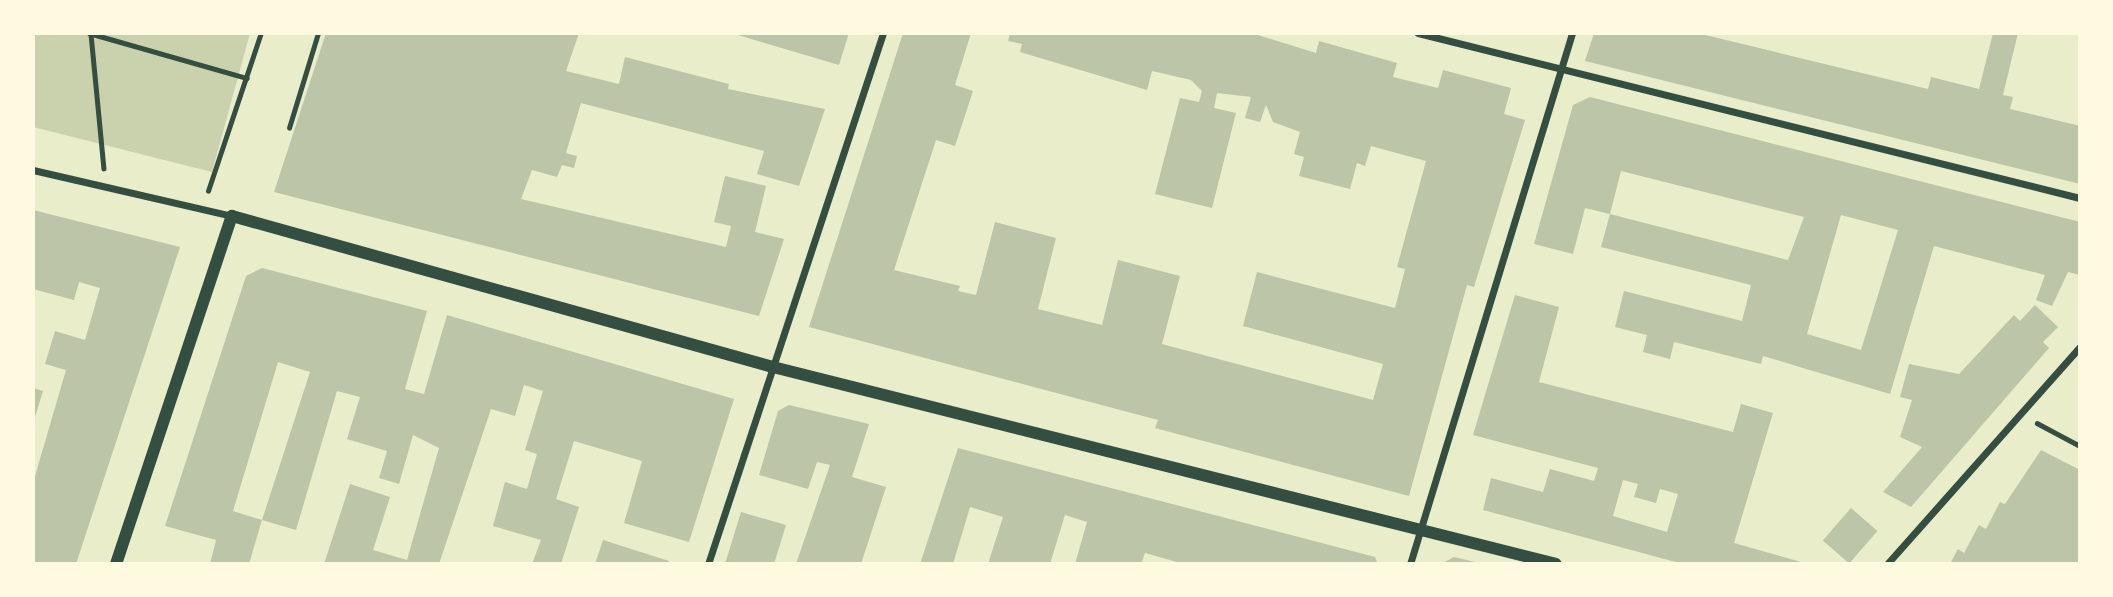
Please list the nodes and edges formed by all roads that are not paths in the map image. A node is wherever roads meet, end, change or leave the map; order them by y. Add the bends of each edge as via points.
1 (883, 33) edge
2 (1418, 33) edge
3 (1572, 33) edge
4 (1561, 70) junction
5 (33, 170) edge
6 (2080, 198) edge
7 (232, 216) junction
8 (2080, 347) edge
9 (773, 367) junction
10 (1421, 528) junction
11 (116, 564) edge
12 (708, 564) edge
13 (1410, 564) edge
14 (1556, 564) edge
15 (1887, 564) edge

1 - 9 street
2 - 4 street
3 - 4 street
4 - 6 street
4 - 10 street
5 - 7 street
7 - 9 street
7 - 11 street
8 - 15 street
9 - 10 street
9 - 12 street
10 - 13 street
10 - 14 street

